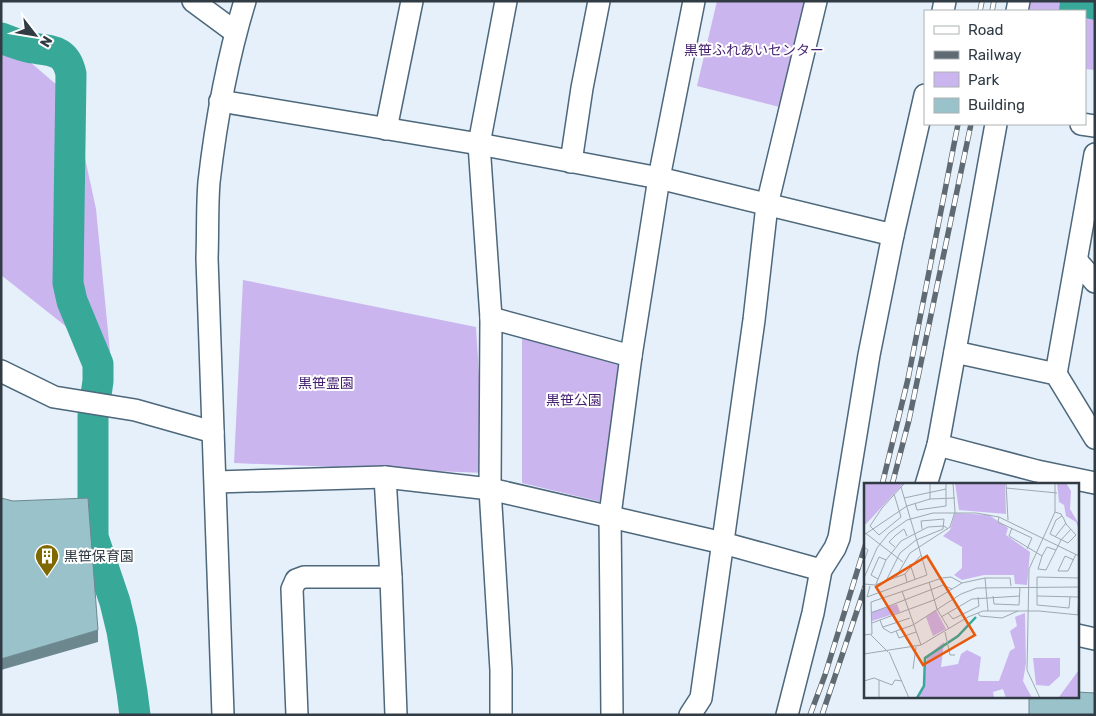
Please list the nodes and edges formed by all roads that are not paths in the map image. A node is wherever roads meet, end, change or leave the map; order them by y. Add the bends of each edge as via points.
1 (193, 1) edge
2 (245, 1) edge
3 (412, 1) edge
4 (506, 1) edge
5 (600, 1) edge
6 (694, 1) edge
7 (816, 1) edge
8 (235, 32) junction
9 (924, 99) edge
10 (220, 101) junction
11 (996, 125) edge
12 (386, 129) junction
13 (478, 144) junction
14 (1095, 154) edge
15 (571, 162) junction
16 (659, 178) junction
17 (767, 205) junction
18 (893, 236) junction
19 (1077, 261) junction
20 (1095, 282) edge
21 (491, 318) junction
22 (955, 352) junction
23 (631, 356) junction
24 (1, 370) edge
25 (1056, 374) junction
26 (213, 432) junction
27 (1095, 438) edge
28 (938, 445) junction
29 (385, 477) junction
30 (1035, 478) edge
31 (216, 482) junction
32 (927, 483) edge
33 (1095, 483) edge
34 (490, 489) junction
35 (610, 516) junction
36 (723, 543) junction
37 (821, 570) junction
38 (391, 577) junction
39 (1078, 635) edge
40 (1095, 640) edge
41 (223, 715) edge
42 (297, 715) edge
43 (396, 715) edge
44 (501, 715) edge
45 (612, 715) edge
46 (690, 715) edge
47 (787, 715) edge

1 - 8 street
2 - 8 street
3 - 12 street
4 - 13 street
5 - 15 street
6 - 16 street
7 - 17 street
8 - 10 street
9 - 18 street
10 - 12 street
10 - 26 street via 209,183 207,258
11 - 22 street
12 - 13 street
13 - 15 street
13 - 21 street
14 - 19 street
15 - 16 street
16 - 17 street
16 - 23 street
17 - 18 street
17 - 36 street
18 - 37 street via 869,355 841,528 835,548
19 - 20 street
19 - 25 street
21 - 23 street
21 - 34 street
22 - 25 street
22 - 28 street
23 - 35 street
24 - 26 street via 54,398 135,410
25 - 27 street
26 - 31 street
28 - 30 street
28 - 32 street
29 - 31 street
29 - 34 street
29 - 38 street
30 - 33 street
31 - 41 street
34 - 35 street
34 - 44 street
35 - 36 street
35 - 45 street
36 - 37 street
36 - 46 street via 702,698
37 - 47 street
38 - 42 street via 304,577 296,580 292,589
38 - 43 street
39 - 40 street

